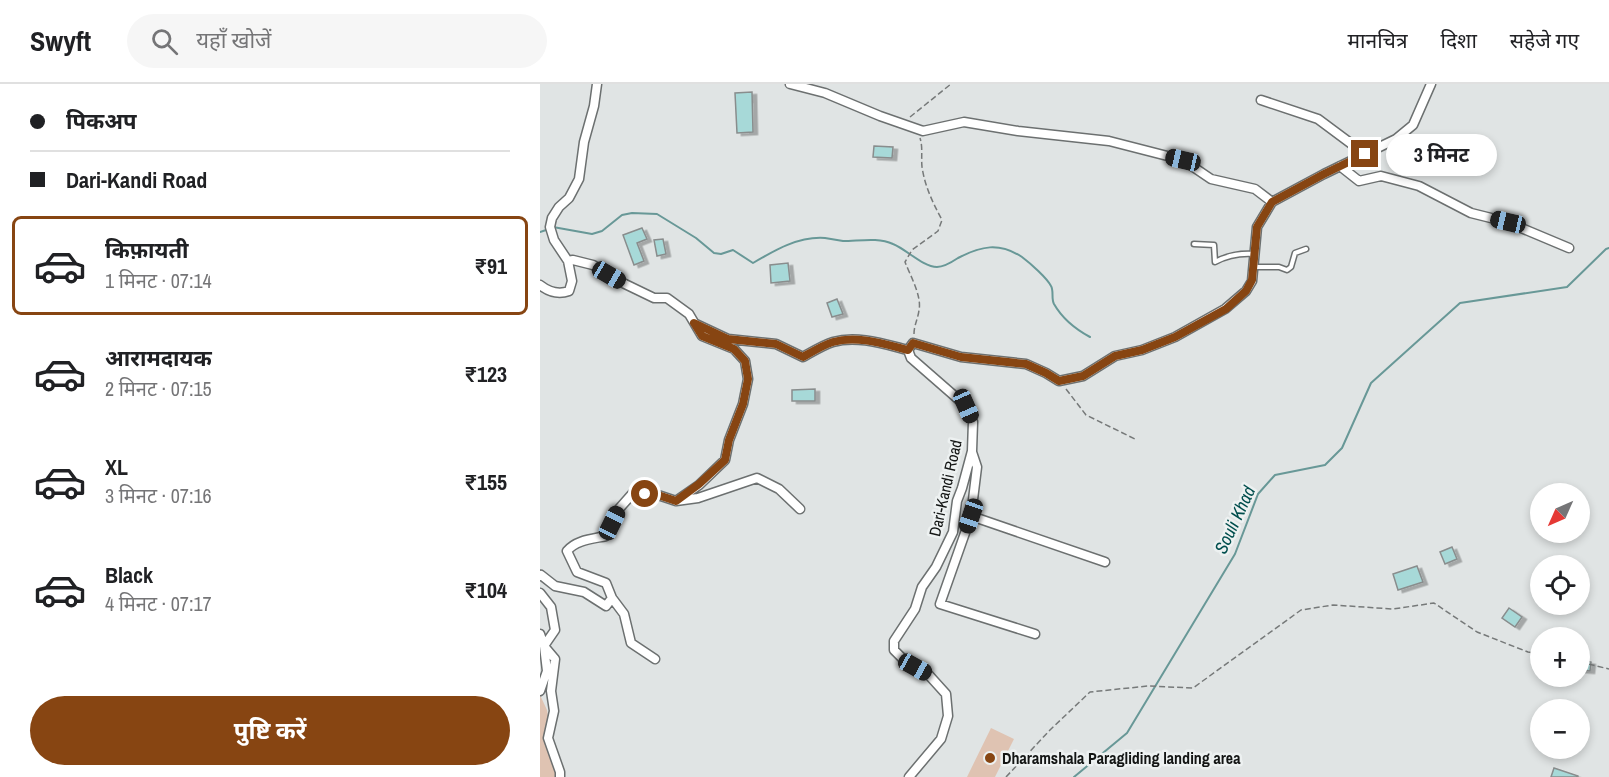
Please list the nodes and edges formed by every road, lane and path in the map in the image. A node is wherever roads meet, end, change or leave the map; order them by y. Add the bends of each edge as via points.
1 (597, 84) edge
2 (790, 84) edge
3 (951, 84) edge
4 (800, 85) edge
5 (1426, 85) edge
6 (1261, 100) dead end
7 (915, 128) junction
8 (1365, 154) junction
9 (1340, 166) junction
10 (1272, 202) junction
11 (1194, 244) dead end
12 (1569, 248) dead end
13 (1306, 249) dead end
14 (1255, 254) junction
15 (567, 261) junction
16 (1254, 267) junction
17 (540, 285) edge
18 (694, 323) junction
19 (910, 346) junction
20 (1059, 381) junction
21 (1137, 440) dead end
22 (972, 451) junction
23 (676, 501) junction
24 (800, 509) dead end
25 (971, 516) junction
26 (1105, 562) dead end
27 (540, 576) edge
28 (540, 593) edge
29 (612, 598) junction
30 (540, 634) edge
31 (1035, 634) dead end
32 (544, 646) junction
33 (1530, 652) edge
34 (655, 659) dead end
35 (1590, 664) edge
36 (1609, 669) edge
37 (540, 692) edge
38 (560, 777) edge
39 (909, 777) edge
40 (1006, 777) edge

1 - 15 street via 579,179 550,227
2 - 4 street
3 - 7 path via 910,117
4 - 7 street
5 - 8 street via 1413,125 1396,139
6 - 8 street via 1318,119
7 - 10 street via 923,131 964,122 1109,141 1183,160 1211,179 1255,189
7 - 19 path via 921,142 929,197 942,220 938,231 912,250 905,262 920,308
8 - 9 street
9 - 10 street
9 - 12 street via 1359,181 1381,176 1419,186 1471,213 1508,222
10 - 14 street via 1257,227
11 - 14 lane via 1214,245 1215,262 1237,253
13 - 16 lane via 1295,252 1287,270
14 - 16 street
15 - 17 street via 572,281 569,291 561,294
15 - 18 street via 592,265 654,298 667,298 689,314
16 - 20 street via 1246,291 1226,309 1175,337 1115,356 1083,376
18 - 19 street via 728,339 776,344 803,357 832,342 849,339
18 - 23 street via 702,336 734,349 745,361 748,379 725,460
19 - 20 street via 961,357 1026,364
19 - 22 street, Dari-Kandi Road via 911,358 966,406 973,422
20 - 21 path via 1086,415
22 - 25 street via 977,468
22 - 39 street, Dari-Kandi Road via 957,501 953,532 922,587 915,609 894,641 894,650 927,673 946,694 948,716 941,739
23 - 24 street via 698,498 757,478 779,489
23 - 29 street via 633,493 618,510 606,536 589,539 567,551 577,572 606,583
25 - 26 street
25 - 31 street via 940,604
27 - 29 street via 555,586 584,592 606,606
28 - 32 street via 551,607 555,630
29 - 34 street via 624,614 631,643
30 - 32 street
32 - 37 street via 547,671
32 - 38 street via 555,659 550,691 554,711 548,738
33 - 40 path via 1477,632 1434,603 1393,609 1333,605 1301,610 1193,688 1148,686 1090,692
35 - 36 path

